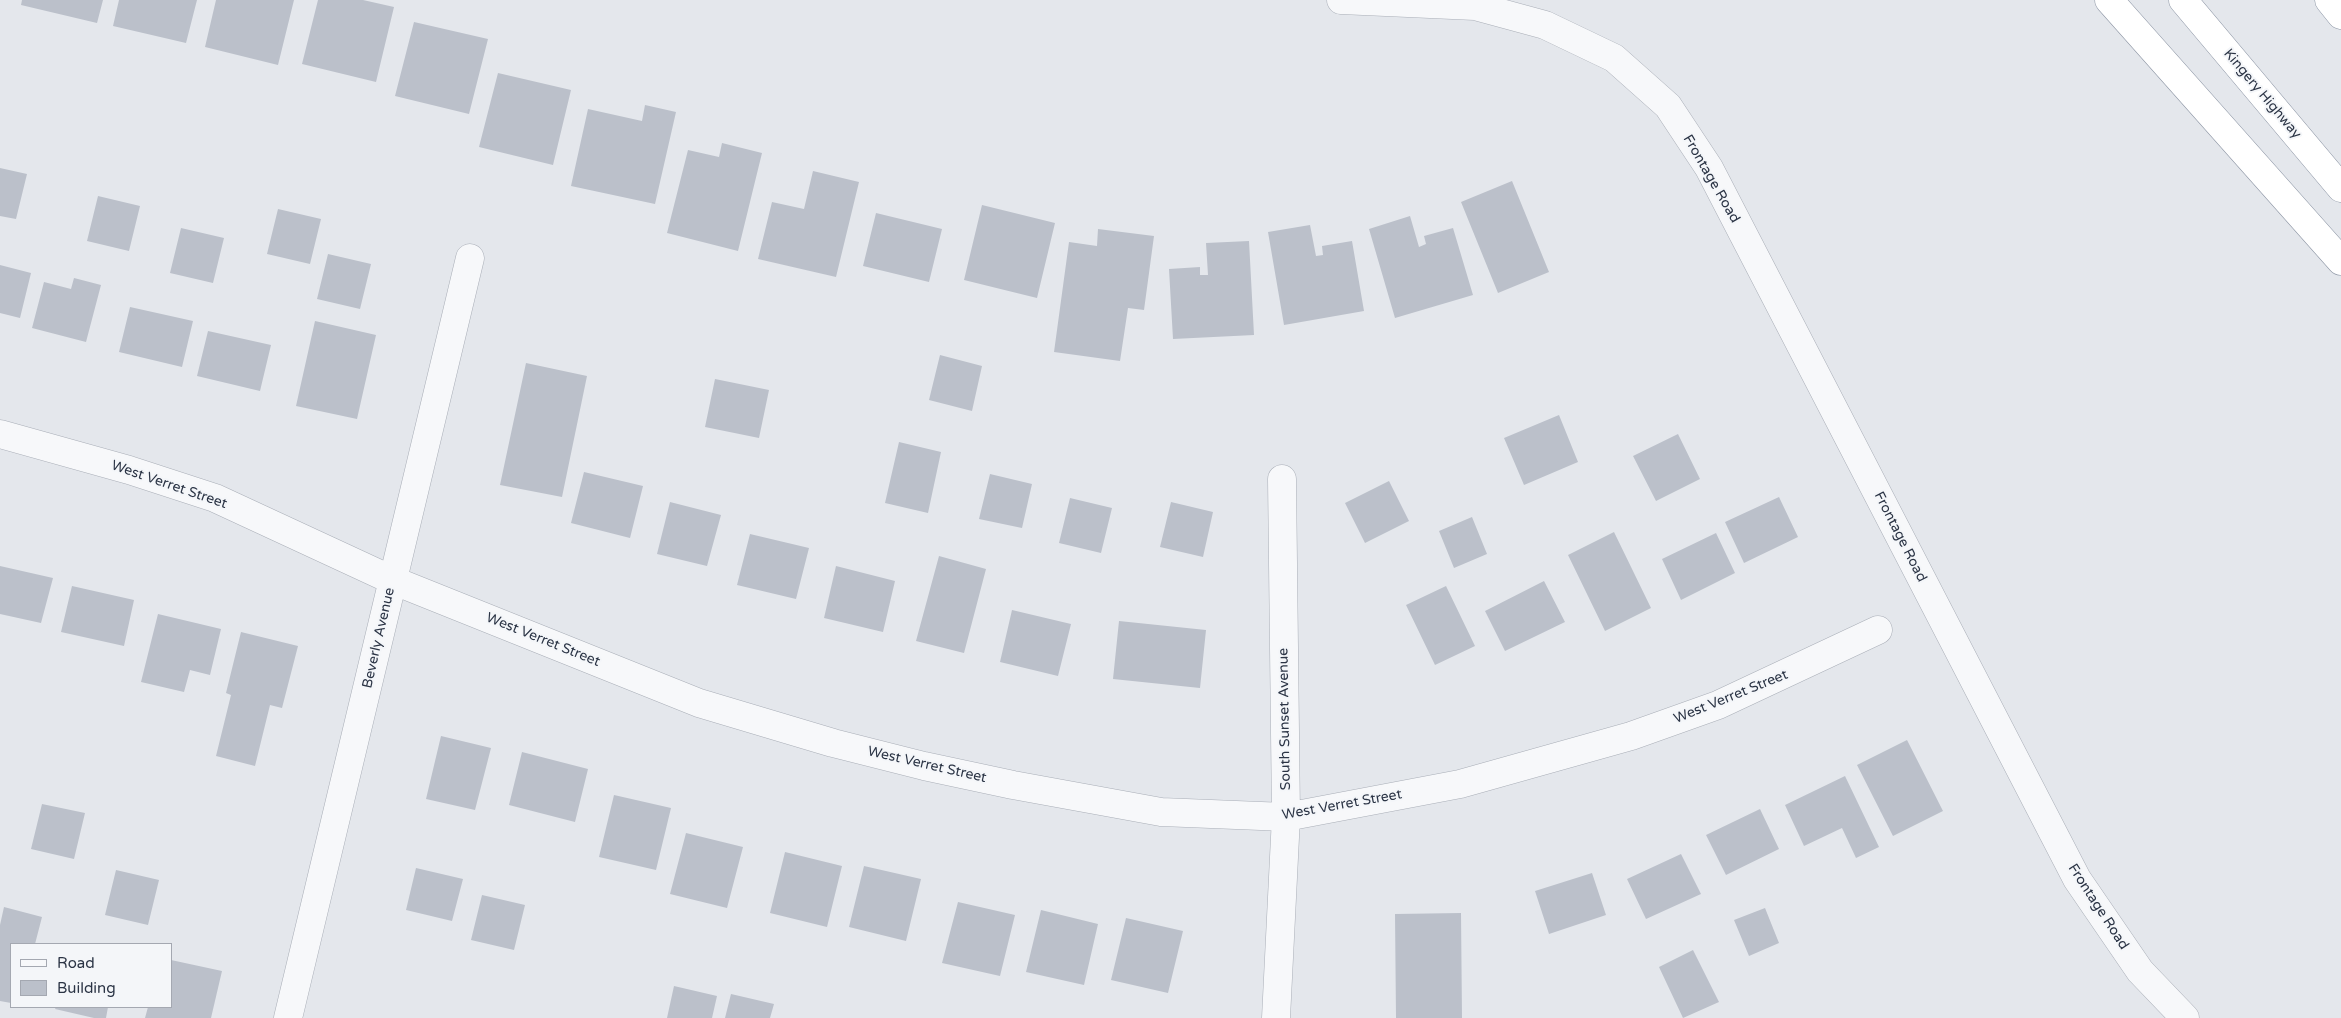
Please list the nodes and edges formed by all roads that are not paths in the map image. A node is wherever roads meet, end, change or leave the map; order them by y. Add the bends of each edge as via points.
1 (1341, 0) edge
2 (2109, 0) edge
3 (2182, 0) edge
4 (2329, 0) edge
5 (2341, 15) edge
6 (2341, 188) edge
7 (470, 258) dead end
8 (2341, 261) edge
9 (0, 434) edge
10 (1282, 479) dead end
11 (392, 580) junction
12 (1878, 630) dead end
13 (1286, 816) junction
14 (288, 1018) edge
15 (1276, 1018) edge
16 (2185, 1018) edge

1 - 16 street, Frontage Road via 1475,6 1545,25 1614,58 1668,106 1708,168 2077,879 2140,971
2 - 8 highway
3 - 6 highway, Kingery Highway
4 - 5 highway
7 - 11 street, Beverly Avenue
9 - 11 street, West Verret Street via 215,498
10 - 13 street, South Sunset Avenue
11 - 13 street, West Verret Street via 700,703 833,743 1013,785 1161,812
11 - 14 street, Beverly Avenue
12 - 13 street, West Verret Street via 1718,705 1631,736 1460,784
13 - 15 street, South Sunset Avenue

